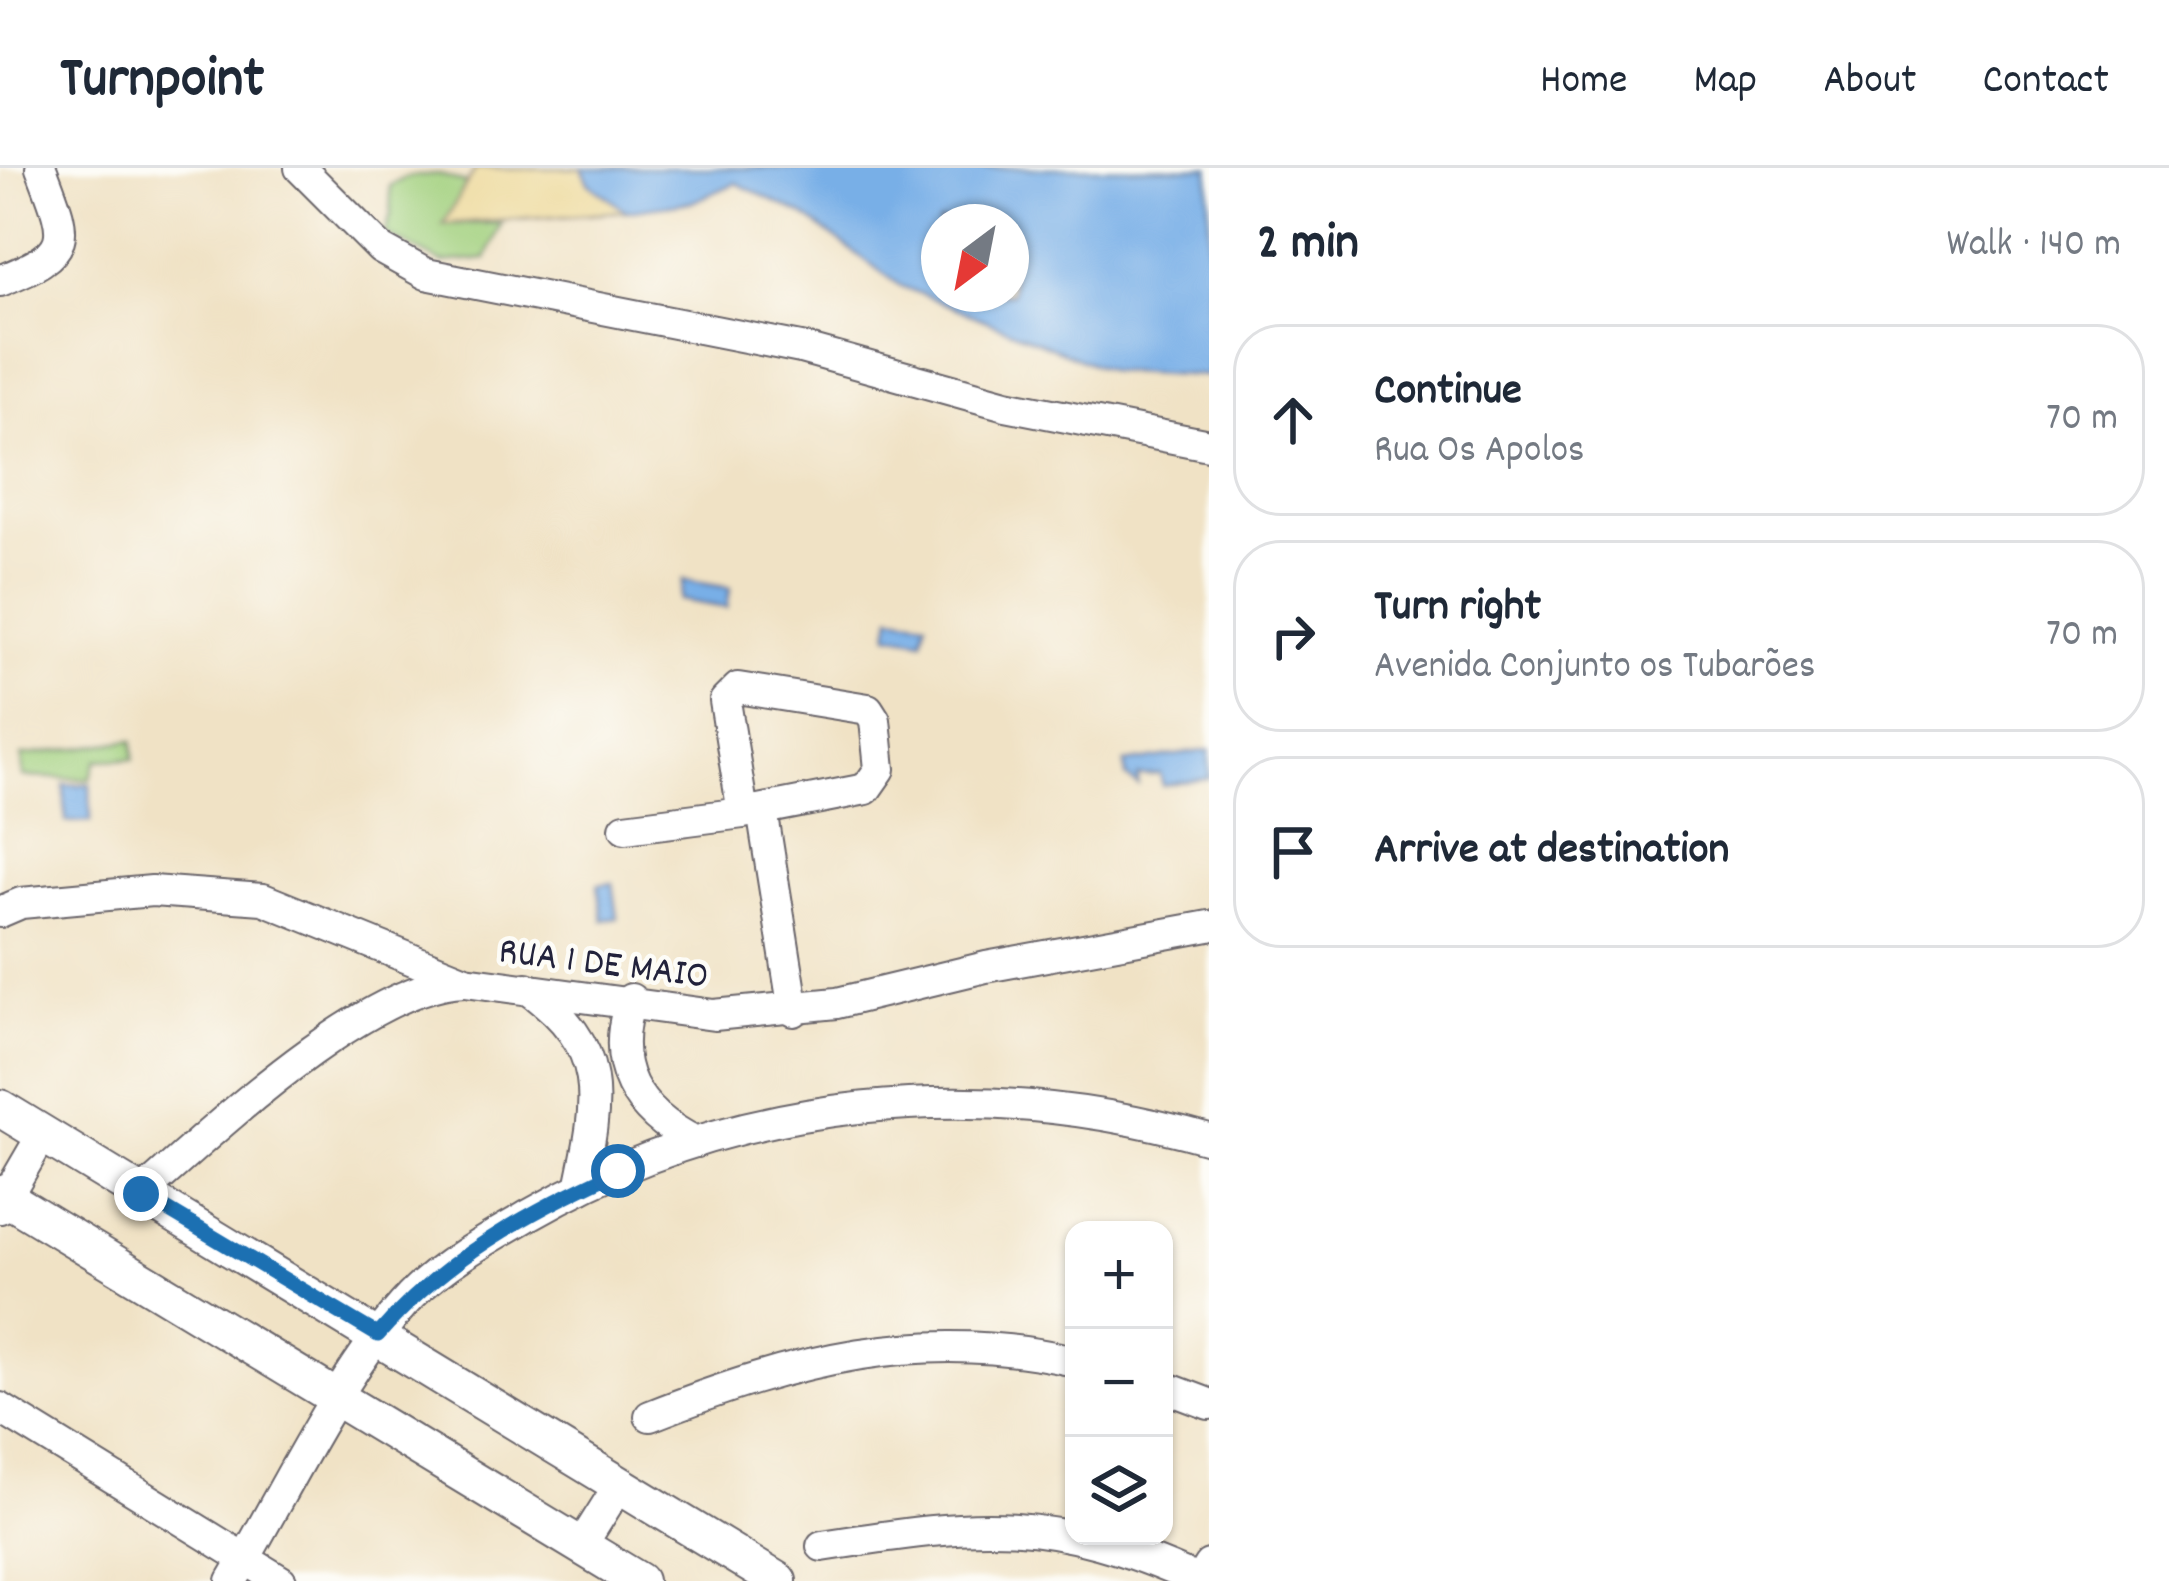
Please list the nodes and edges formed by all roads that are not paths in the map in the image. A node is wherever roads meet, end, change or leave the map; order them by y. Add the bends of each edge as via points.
1 (41, 168) edge
2 (300, 168) edge
3 (0, 281) edge
4 (1209, 445) edge
5 (752, 811) junction
6 (625, 828) dead end
7 (0, 912) edge
8 (1209, 926) edge
9 (465, 981) junction
10 (527, 988) junction
11 (631, 999) junction
12 (794, 1011) junction
13 (0, 1108) edge
14 (44, 1135) junction
15 (1209, 1139) edge
16 (696, 1142) junction
17 (580, 1188) junction
18 (141, 1194) junction
19 (2, 1200) edge
20 (378, 1335) junction
21 (1065, 1359) edge
22 (1173, 1390) edge
23 (339, 1400) junction
24 (1209, 1404) edge
25 (0, 1408) edge
26 (650, 1416) dead end
27 (620, 1484) junction
28 (581, 1546) junction
29 (822, 1546) dead end
30 (1209, 1565) edge
31 (239, 1570) edge
32 (281, 1581) edge
33 (639, 1581) edge
34 (778, 1581) edge
35 (1199, 1581) edge

1 - 3 street via 63,225 60,246 43,264
2 - 4 street via 381,249 426,274 801,347 1006,405
5 - 5 street via 876,781 868,709 730,692 725,701
5 - 6 street
5 - 12 street
7 - 9 street, RUA 1 DE MAIO via 21,903 152,891 263,899
8 - 12 street, RUA 1 DE MAIO
9 - 10 street, RUA 1 DE MAIO
9 - 18 street via 411,990 353,1026 245,1103
10 - 11 street, RUA 1 DE MAIO
10 - 17 street via 575,1032 590,1061 596,1126
11 - 12 street, RUA 1 DE MAIO via 714,1015
11 - 16 street via 620,1047 634,1094 668,1128
13 - 14 street
14 - 18 street
14 - 19 street
15 - 16 street via 1063,1108 957,1101 799,1116
16 - 17 street
17 - 20 street via 445,1269
18 - 20 street
19 - 23 street
20 - 23 street
20 - 27 street
21 - 26 street via 913,1344 721,1388
22 - 24 street
23 - 28 street
23 - 31 street
25 - 31 street
27 - 28 street
27 - 34 street
28 - 33 street
29 - 35 street via 958,1525 1036,1527 1132,1551
30 - 35 street
31 - 32 street

